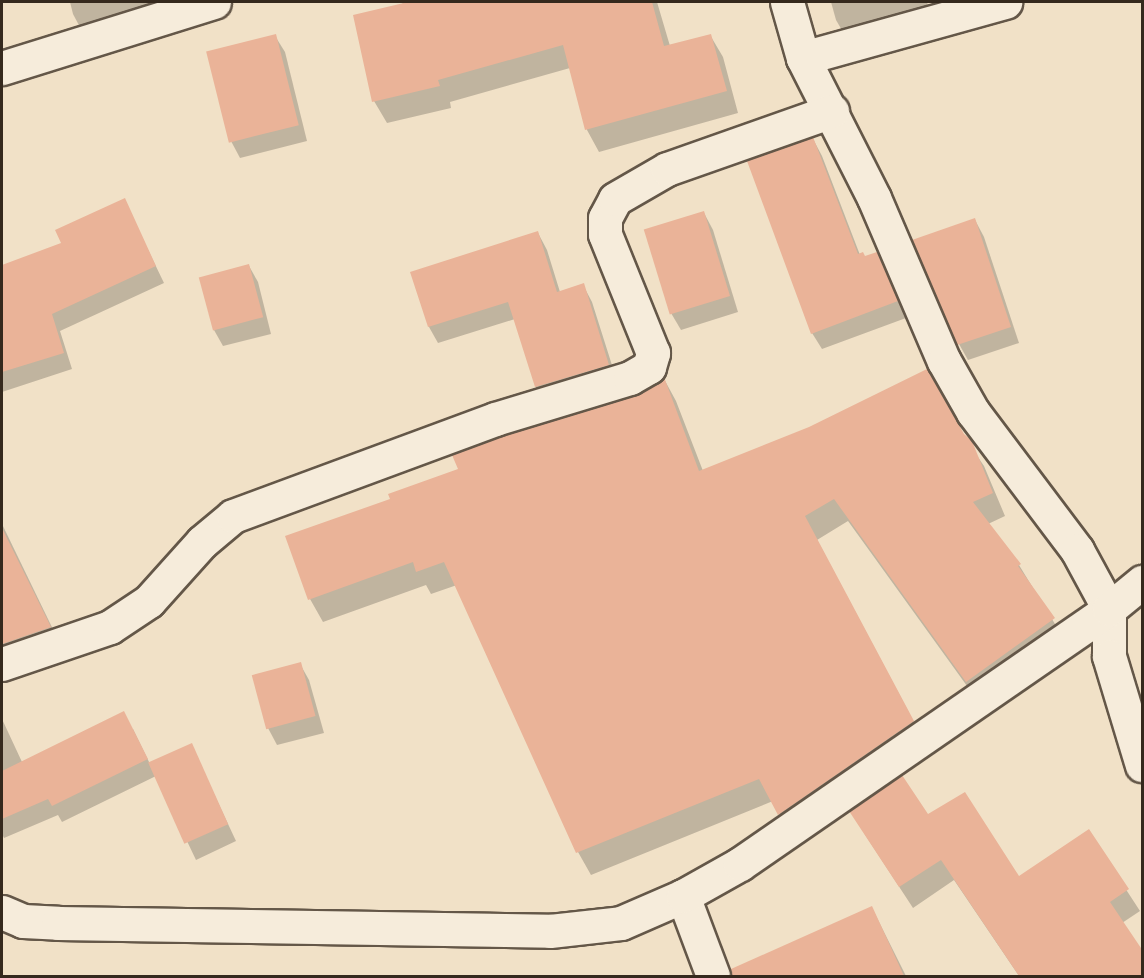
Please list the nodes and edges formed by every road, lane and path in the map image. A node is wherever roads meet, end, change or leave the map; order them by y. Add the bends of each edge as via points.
1 (214, 2) edge
2 (787, 2) edge
3 (1005, 2) edge
4 (803, 58) junction
5 (2, 68) edge
6 (832, 111) junction
7 (1143, 582) edge
8 (1109, 609) junction
9 (2, 664) edge
10 (1143, 765) edge
11 (683, 896) junction
12 (2, 912) edge
13 (713, 976) edge

1 - 5 street
2 - 4 street
3 - 4 street
4 - 6 street
6 - 8 street via 944,361 973,412 1077,550
6 - 9 street via 667,169 615,199 605,218 605,234 653,352 649,367 630,378 495,419 233,516 202,542 148,601 110,627
7 - 8 street
8 - 10 street via 1109,656
8 - 11 street via 740,864
11 - 12 street via 621,923 550,932 58,923 23,921
11 - 13 street

